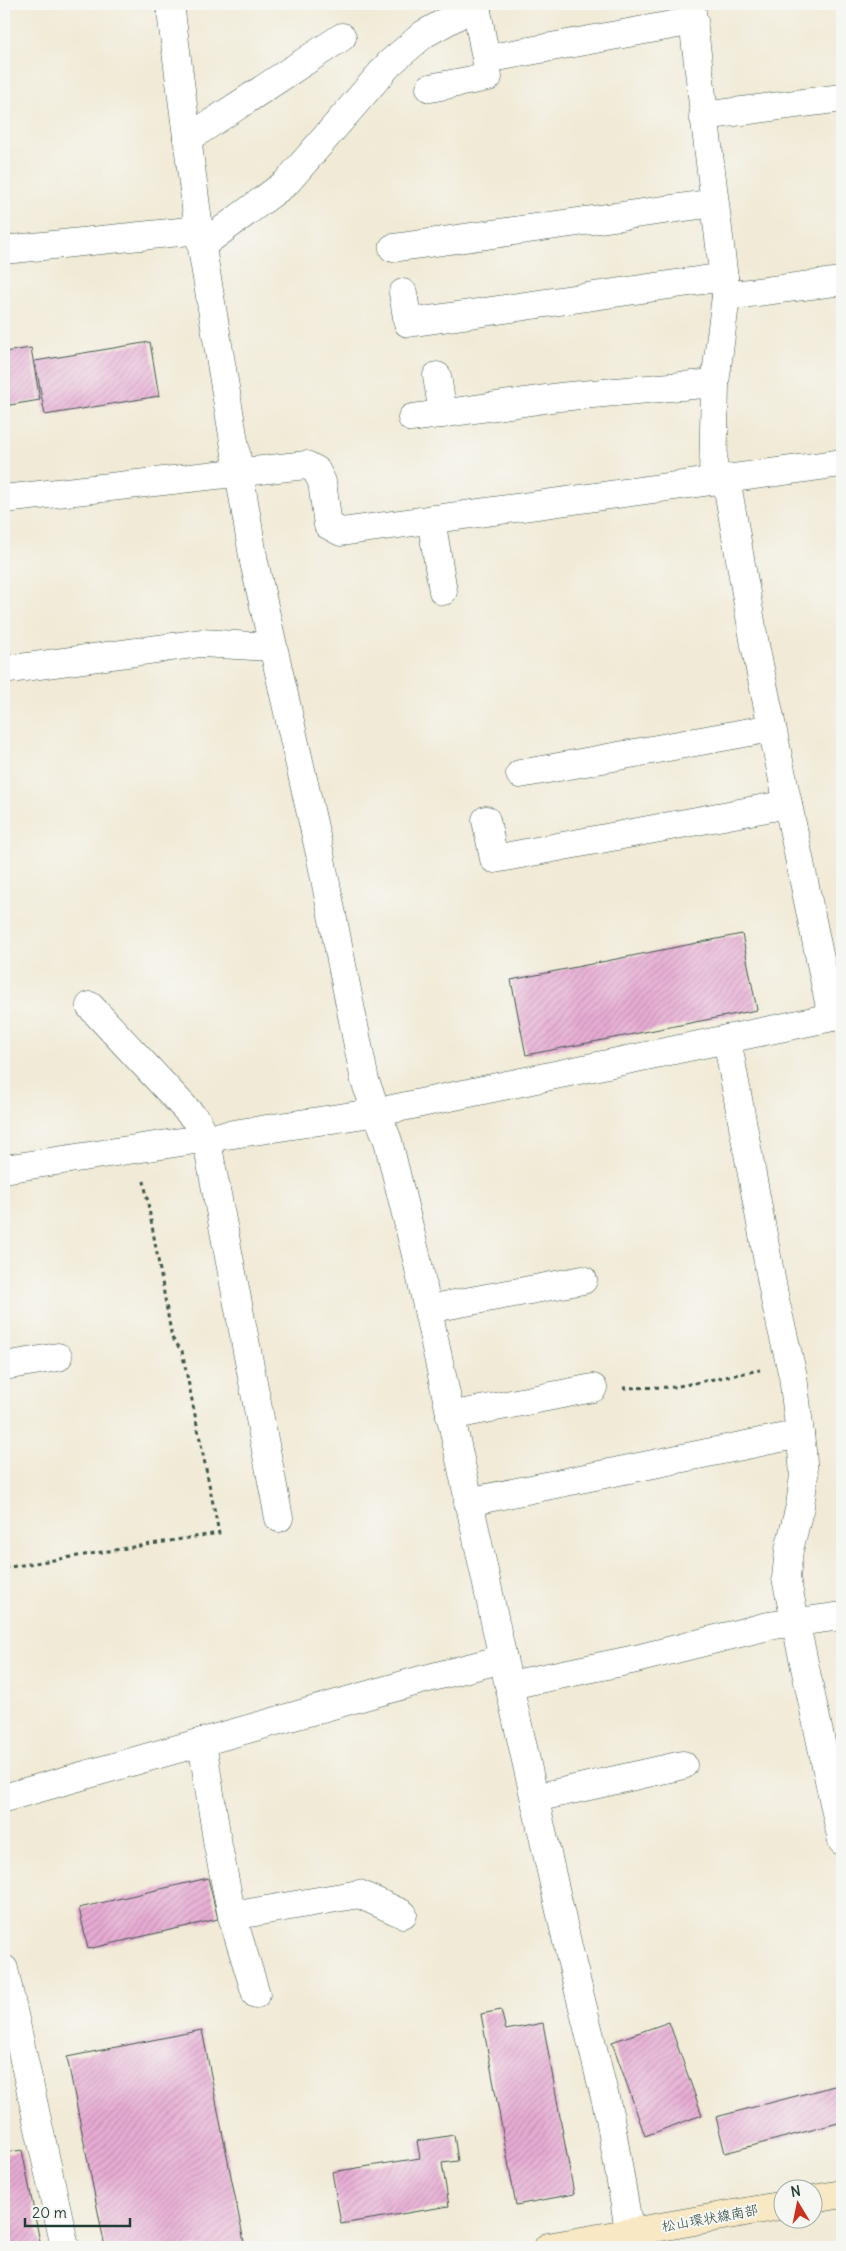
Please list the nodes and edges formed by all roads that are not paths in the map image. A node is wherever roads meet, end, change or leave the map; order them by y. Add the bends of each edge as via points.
1 (170, 4) edge
2 (477, 5) edge
3 (692, 12) edge
4 (342, 37) dead end
5 (488, 76) junction
6 (430, 88) dead end
7 (842, 98) edge
8 (704, 116) junction
9 (187, 139) junction
10 (714, 203) junction
11 (201, 238) junction
12 (393, 248) dead end
13 (4, 250) edge
14 (842, 281) edge
15 (725, 286) junction
16 (403, 293) dead end
17 (437, 376) dead end
18 (716, 383) junction
19 (443, 414) junction
20 (412, 418) dead end
21 (842, 462) edge
22 (239, 473) junction
23 (720, 479) junction
24 (4, 499) edge
25 (431, 519) junction
26 (443, 591) dead end
27 (272, 647) junction
28 (4, 670) edge
29 (772, 728) junction
30 (520, 774) dead end
31 (788, 804) junction
32 (486, 820) dead end
33 (90, 1006) dead end
34 (837, 1016) edge
35 (727, 1039) junction
36 (378, 1112) junction
37 (206, 1137) junction
38 (4, 1170) edge
39 (583, 1280) dead end
40 (428, 1309) junction
41 (58, 1357) dead end
42 (4, 1366) edge
43 (593, 1388) road end
44 (450, 1416) junction
45 (800, 1434) junction
46 (468, 1502) junction
47 (279, 1518) dead end
48 (842, 1616) edge
49 (795, 1623) junction
50 (503, 1659) junction
51 (510, 1685) junction
52 (202, 1742) junction
53 (683, 1765) dead end
54 (4, 1798) edge
55 (535, 1798) junction
56 (842, 1841) edge
57 (403, 1914) dead end
58 (232, 1916) junction
59 (4, 1970) edge
60 (256, 1994) dead end
61 (842, 2194) edge
62 (824, 2197) edge
63 (774, 2207) edge
64 (631, 2240) edge
65 (65, 2247) edge
66 (548, 2247) edge

1 - 9 street
2 - 5 street
2 - 11 street via 424,34 390,63 286,183
3 - 5 street
3 - 8 street
4 - 9 street
5 - 6 street
7 - 8 street
8 - 10 street
9 - 11 street
10 - 12 street
10 - 15 street
11 - 13 street
11 - 22 street
14 - 15 street
15 - 16 street via 408,323
15 - 18 street
17 - 19 street
18 - 19 street via 559,397
18 - 23 street
19 - 20 street
21 - 23 street
22 - 24 street
22 - 25 street via 306,465 316,470 322,482 328,524 341,532
22 - 27 street
23 - 25 street
23 - 29 street
25 - 26 street
27 - 28 street via 201,643
27 - 36 street via 320,854 365,1081
29 - 30 street
29 - 31 street
31 - 32 street via 494,859
31 - 34 street
33 - 37 street via 198,1122
34 - 35 street
35 - 36 street
35 - 45 street via 773,1290 790,1364
36 - 37 street
36 - 40 street via 388,1141
37 - 38 street
37 - 47 street
39 - 40 street
40 - 44 street
41 - 42 street
43 - 44 street
44 - 46 street
45 - 46 street
45 - 49 street via 804,1475 786,1578
46 - 50 street
48 - 49 street
49 - 51 street via 768,1626 636,1659
49 - 56 street
50 - 51 street
50 - 52 street
51 - 55 street
52 - 54 street
52 - 58 street
53 - 55 street
55 - 64 street via 610,2118
57 - 58 street via 359,1894
58 - 60 street
59 - 65 street
61 - 62 street
63 - 64 street, 松山環状線南部
64 - 66 street, 松山環状線南部

